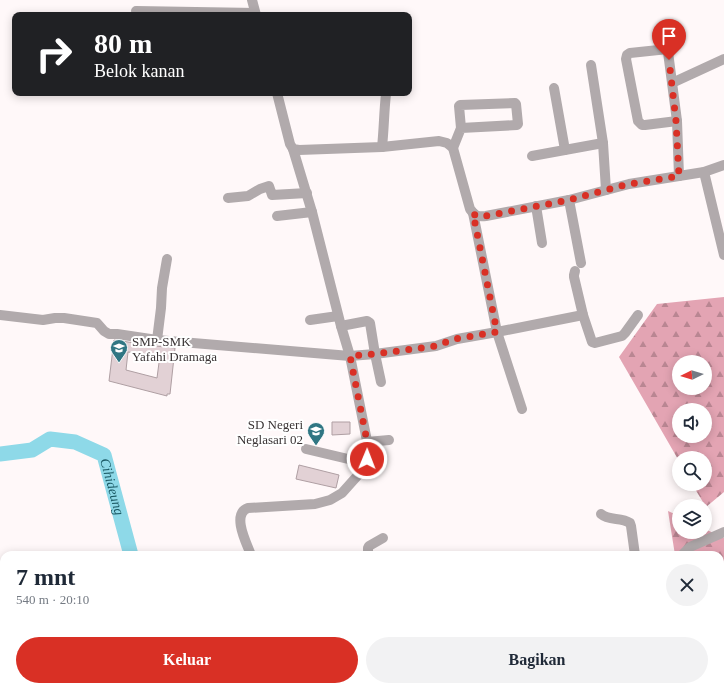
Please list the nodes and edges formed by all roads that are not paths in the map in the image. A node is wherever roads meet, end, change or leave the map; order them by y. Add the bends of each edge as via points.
1 (252, 0) edge
2 (136, 11) dead end
3 (176, 12) edge
4 (255, 12) edge
5 (665, 29) dead end
6 (668, 49) junction
7 (724, 59) edge
8 (591, 65) dead end
9 (672, 83) junction
10 (554, 88) dead end
11 (278, 96) edge
12 (386, 96) edge
13 (676, 121) junction
14 (461, 128) junction
15 (603, 143) junction
16 (382, 147) junction
17 (294, 148) junction
18 (452, 148) junction
19 (565, 150) junction
20 (532, 156) dead end
21 (724, 165) edge
22 (704, 172) junction
23 (679, 176) junction
24 (606, 190) junction
25 (307, 193) junction
26 (228, 198) dead end
27 (569, 200) junction
28 (536, 206) junction
29 (312, 212) junction
30 (473, 213) junction
31 (278, 216) dead end
32 (542, 243) dead end
33 (724, 255) edge
34 (167, 259) dead end
35 (0, 315) edge
36 (583, 315) junction
37 (638, 315) dead end
38 (310, 320) dead end
39 (339, 321) junction
40 (497, 332) junction
41 (157, 340) junction
42 (375, 354) junction
43 (350, 356) junction
44 (381, 382) dead end
45 (522, 409) dead end
46 (389, 440) dead end
47 (367, 442) junction
48 (306, 449) dead end
49 (365, 463) junction
50 (601, 514) dead end
51 (724, 532) edge
52 (383, 538) dead end
53 (250, 551) edge
54 (368, 551) edge
55 (634, 551) edge
56 (687, 551) edge

1 - 4 street
2 - 3 street
5 - 6 street
6 - 9 street
6 - 13 street via 630,53 626,58 639,123 645,125
7 - 9 street
8 - 15 street
9 - 13 street
10 - 19 street
11 - 17 street via 290,144
12 - 16 street
13 - 23 street
14 - 14 street via 517,125 516,104 460,105
14 - 18 street
15 - 19 street
15 - 24 street
16 - 17 street via 306,151
16 - 18 street via 439,141 447,143
17 - 25 street
18 - 30 street
19 - 20 street
21 - 22 street
22 - 23 street
22 - 33 street
23 - 24 street via 642,181
24 - 27 street
25 - 26 street via 272,195 269,186 248,196
25 - 29 street
27 - 28 street
27 - 36 street via 578,267 574,277
28 - 30 street via 486,216 476,216
28 - 32 street
29 - 31 street
29 - 39 street
30 - 40 street
34 - 41 street
35 - 41 street via 43,320 64,318 97,323 109,334
36 - 37 street via 593,343 622,336
36 - 40 street
38 - 39 street
39 - 42 street via 369,322
39 - 43 street
40 - 42 street via 454,339 436,346
40 - 45 street
41 - 43 street
42 - 43 street
42 - 44 street
43 - 47 street
46 - 47 street
47 - 49 street
48 - 49 street
49 - 53 street via 354,481 330,500 315,504 244,510 240,522
50 - 55 street via 607,518 630,523
51 - 56 street
52 - 54 street via 369,546

